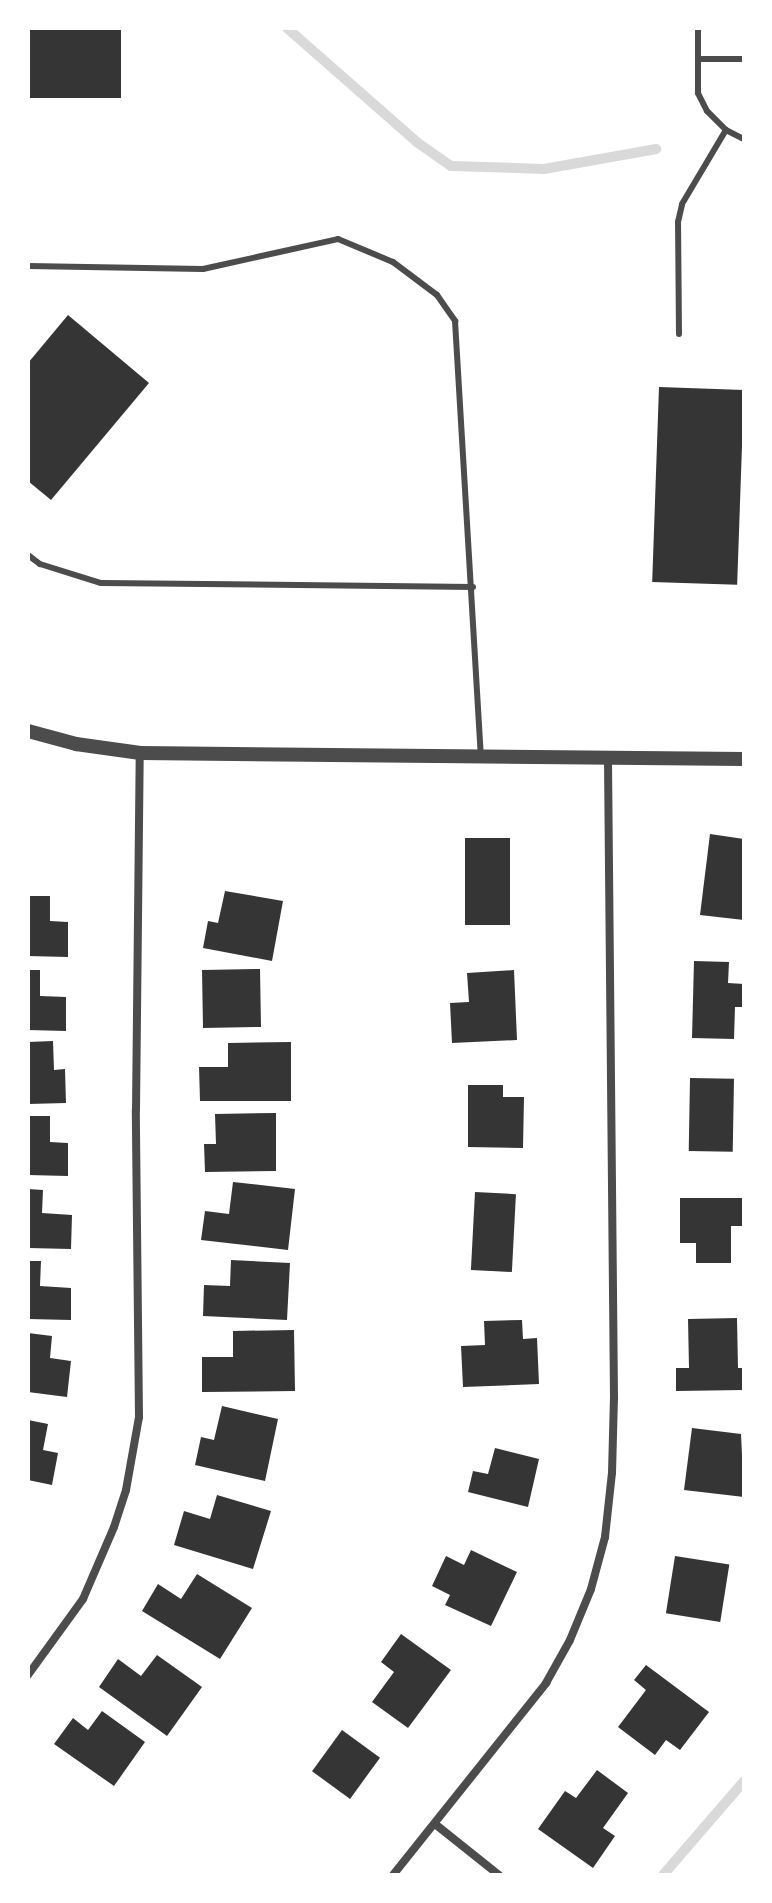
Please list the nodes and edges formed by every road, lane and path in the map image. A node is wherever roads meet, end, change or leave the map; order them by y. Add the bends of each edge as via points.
1 (698, 28) edge
2 (698, 59) junction
3 (744, 59) edge
4 (726, 130) junction
5 (744, 139) edge
6 (28, 266) edge
7 (679, 334) dead end
8 (28, 555) edge
9 (473, 587) junction
10 (28, 731) edge
11 (140, 753) junction
12 (481, 755) junction
13 (608, 758) junction
14 (744, 759) edge
15 (28, 1675) edge
16 (435, 1824) junction
17 (393, 1875) edge
18 (499, 1875) edge

1 - 2 lane
2 - 3 lane
2 - 4 lane via 698,93
4 - 5 lane
4 - 7 lane via 682,204
6 - 9 lane via 203,269 338,239 393,262 437,295 455,321
8 - 9 lane via 40,564 101,583
9 - 12 lane
10 - 11 street
11 - 12 street
11 - 15 street via 139,1417 126,1490 108,1541 83,1599
12 - 13 street
13 - 14 street
13 - 16 street via 614,1398 605,1537 591,1589 546,1683
16 - 17 street
16 - 18 street

